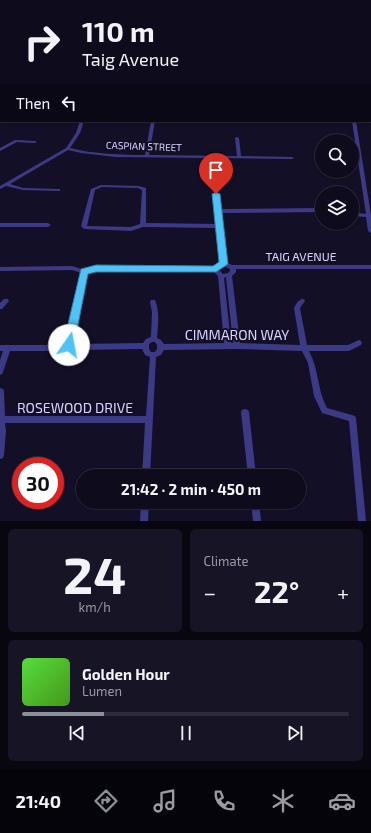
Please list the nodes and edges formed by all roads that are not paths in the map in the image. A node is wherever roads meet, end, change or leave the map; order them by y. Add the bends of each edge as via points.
1 (82, 122) edge
2 (153, 122) edge
3 (354, 122) edge
4 (237, 138) dead end
5 (35, 142) dead end
6 (67, 149) junction
7 (0, 150) edge
8 (148, 155) junction
9 (239, 156) junction
10 (292, 158) dead end
11 (7, 185) junction
12 (0, 188) edge
13 (58, 190) dead end
14 (216, 194) dead end
15 (315, 210) edge
16 (219, 211) junction
17 (359, 215) edge
18 (369, 216) junction
19 (0, 225) edge
20 (48, 225) dead end
21 (142, 226) junction
22 (220, 228) junction
23 (371, 231) edge
24 (224, 264) junction
25 (232, 267) junction
26 (371, 267) edge
27 (0, 269) edge
28 (216, 269) junction
29 (84, 272) junction
30 (221, 276) junction
31 (228, 276) junction
32 (6, 301) dead end
33 (302, 301) dead end
34 (152, 302) dead end
35 (0, 307) edge
36 (154, 340) junction
37 (359, 343) dead end
38 (69, 345) junction
39 (144, 346) junction
40 (228, 346) junction
41 (237, 346) junction
42 (162, 347) junction
43 (3, 348) edge
44 (304, 348) junction
45 (153, 354) junction
46 (0, 372) edge
47 (0, 391) edge
48 (245, 412) dead end
49 (2, 419) junction
50 (148, 420) junction
51 (0, 455) edge
52 (146, 469) edge
53 (251, 469) edge
54 (145, 509) edge
55 (256, 509) edge
56 (144, 521) edge
57 (257, 521) edge
58 (362, 521) edge

1 - 6 street via 78,133
2 - 8 street
3 - 18 street
4 - 9 street
5 - 7 street via 16,141
6 - 8 street, CASPIAN STREET via 116,156
6 - 11 street via 13,179
8 - 9 street, CASPIAN STREET
9 - 10 street, CASPIAN STREET
11 - 12 street
11 - 13 street via 23,189
14 - 16 street
15 - 16 street
16 - 22 street
17 - 18 street
18 - 23 street
19 - 20 street
21 - 21 street via 131,229 85,227 93,188 108,186 144,189
21 - 22 street
22 - 24 street
24 - 25 street
24 - 28 street
25 - 26 street, TAIG AVENUE
25 - 31 street via 233,272
27 - 29 street via 72,268
28 - 29 street via 96,268
28 - 30 street
29 - 38 street
30 - 31 street
30 - 40 street
31 - 41 street
32 - 35 street
33 - 44 street via 297,308
34 - 36 street via 155,312
36 - 39 street
36 - 42 street via 160,342
37 - 44 street via 349,348
38 - 39 street
38 - 43 street via 54,348
39 - 45 street via 146,352
40 - 41 street, CIMMARON WAY
40 - 42 street, CIMMARON WAY
41 - 44 street, CIMMARON WAY
42 - 45 street via 158,353
43 - 46 street
44 - 58 street, CIMMARON WAY via 310,356 320,404 325,411 352,418
45 - 50 street
47 - 49 street
48 - 53 street
49 - 50 street, ROSEWOOD DRIVE
49 - 51 street
50 - 52 street
54 - 56 street
55 - 57 street

